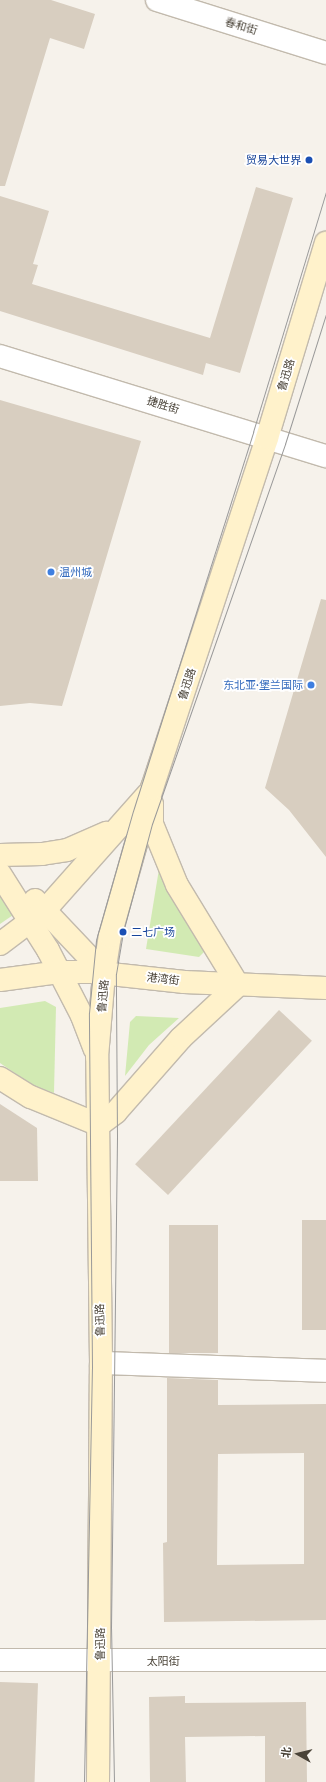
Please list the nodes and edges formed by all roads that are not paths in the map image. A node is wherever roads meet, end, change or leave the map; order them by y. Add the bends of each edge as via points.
1 (157, 0) edge
2 (326, 53) edge
3 (326, 243) edge
4 (0, 356) edge
5 (267, 438) junction
6 (326, 456) edge
7 (152, 788) junction
8 (119, 826) junction
9 (0, 855) edge
10 (0, 866) edge
11 (0, 874) edge
12 (38, 915) junction
13 (0, 944) edge
14 (60, 972) junction
15 (104, 973) junction
16 (0, 980) edge
17 (238, 985) junction
18 (326, 988) edge
19 (97, 1057) junction
20 (0, 1078) edge
21 (99, 1125) junction
22 (101, 1363) junction
23 (326, 1371) edge
24 (0, 1660) edge
25 (326, 1660) edge
26 (100, 1661) junction
27 (98, 1782) edge

1 - 2 street, 春和街
3 - 5 main road, 鲁迅路
4 - 5 street, 捷胜街
5 - 6 street, 捷胜街
5 - 7 main road, 鲁迅路
7 - 8 main road
7 - 15 main road, 鲁迅路 via 110,936
7 - 17 main road via 152,824 164,856 217,955
8 - 9 main road via 67,850 42,854
8 - 12 main road
10 - 12 main road
11 - 12 main road
12 - 13 main road
12 - 14 main road
12 - 15 main road
14 - 15 main road, 港湾街
14 - 16 main road, 港湾街
14 - 19 main road via 82,1016
15 - 17 main road, 港湾街
15 - 19 main road, 鲁迅路
17 - 18 main road, 港湾街
17 - 21 main road via 181,1038 116,1112
19 - 21 main road, 鲁迅路
20 - 21 main road via 31,1097
21 - 22 main road, 鲁迅路
22 - 23 street
22 - 26 main road, 鲁迅路
24 - 26 street, 太阳街
25 - 26 street, 太阳街
26 - 27 main road, 鲁迅路

